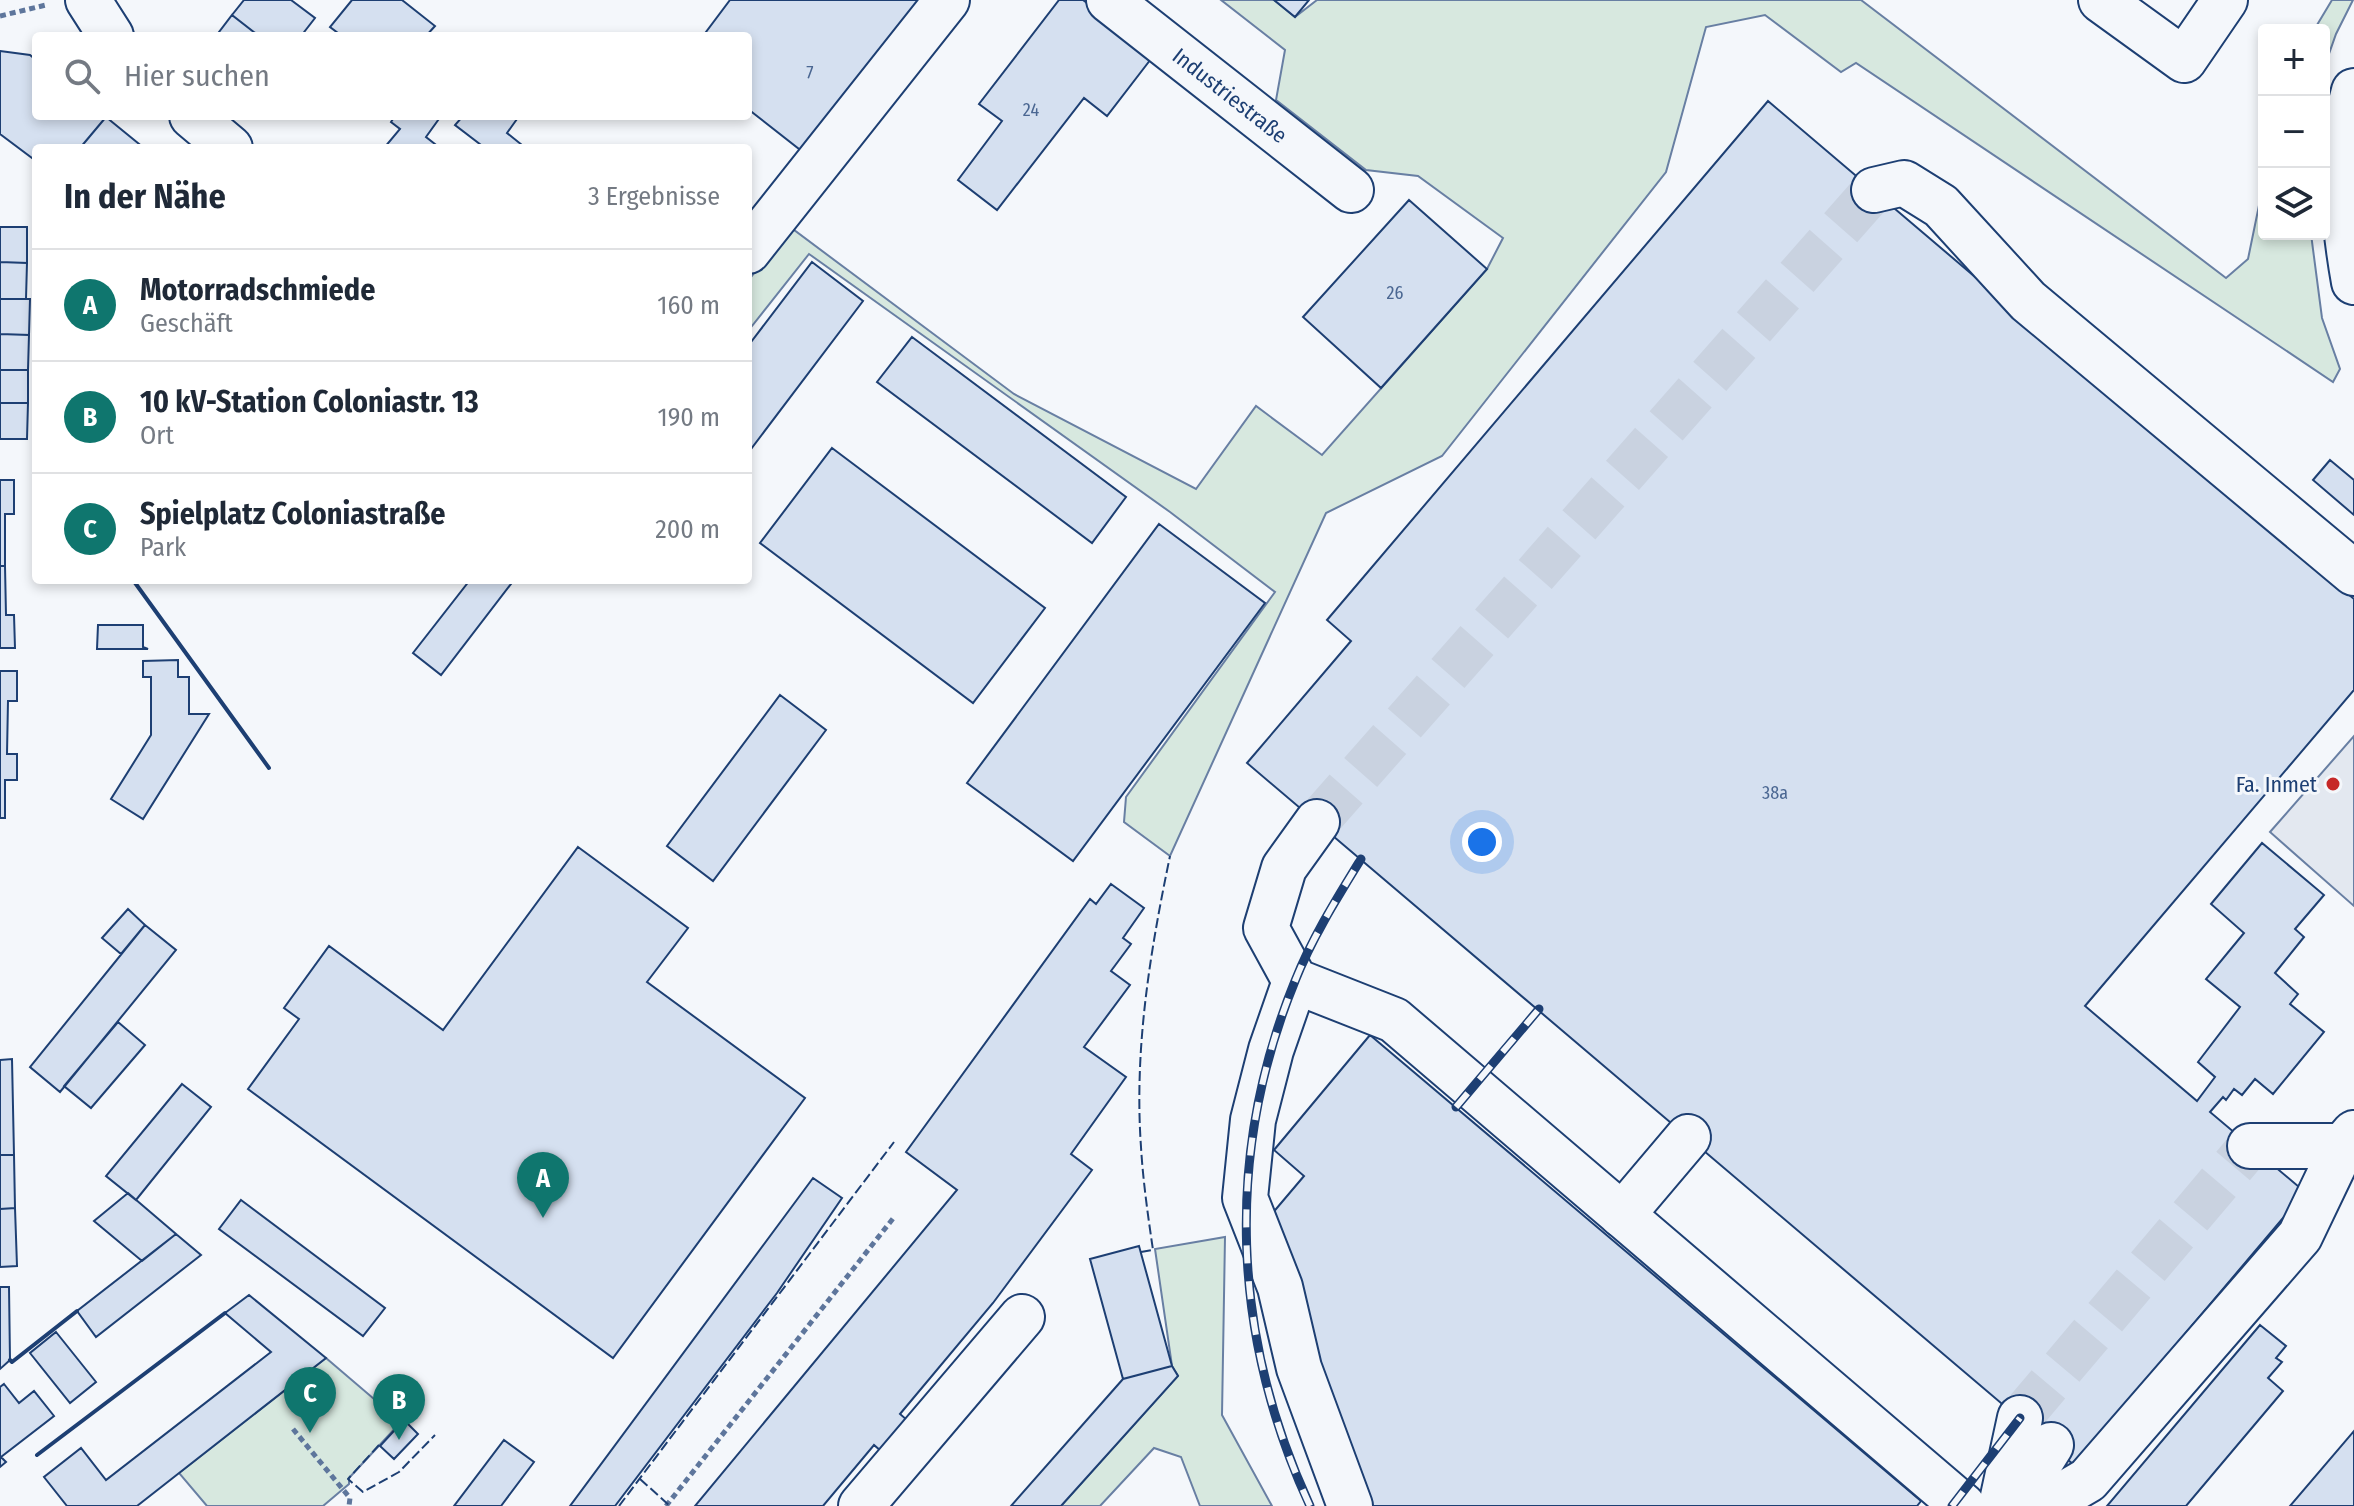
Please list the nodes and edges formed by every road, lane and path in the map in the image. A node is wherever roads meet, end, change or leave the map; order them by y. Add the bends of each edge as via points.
1 (947, 0) edge
2 (1109, 0) edge
3 (2101, 0) edge
4 (2225, 0) edge
5 (71, 2) edge
6 (0, 16) edge
7 (106, 32) edge
8 (2354, 91) edge
9 (197, 120) edge
10 (225, 144) edge
11 (1351, 190) dead end
12 (1874, 190) dead end
13 (752, 246) edge
14 (2354, 282) edge
15 (2354, 573) edge
16 (1317, 822) tunnel mouth
17 (1295, 981) junction
18 (1688, 1137) dead end
19 (2349, 1139) edge
20 (2250, 1146) dead end
21 (2285, 1175) tunnel mouth
22 (1622, 1215) junction
23 (895, 1216) dead end
24 (1022, 1317) dead end
25 (293, 1429) dead end
26 (349, 1506) edge
27 (666, 1506) edge
28 (861, 1506) edge
29 (1350, 1506) edge
30 (1963, 1506) edge
31 (2001, 1506) edge
32 (2013, 1506) edge
33 (2044, 1506) edge

1 - 13 street
2 - 11 street, Industriestraße
3 - 4 street via 2184,60
5 - 6 path
5 - 7 street
8 - 14 street via 2347,116 2343,204
9 - 10 street
12 - 15 street via 1904,183 1941,206 2028,301
16 - 17 street via 1284,868 1266,928
17 - 22 street via 1394,1020
17 - 29 street via 1253,1120 1245,1198 1280,1287 1299,1368
18 - 22 street
19 - 20 street
19 - 21 street
19 - 33 street via 2300,1236 2088,1480
22 - 30 street
23 - 27 path
24 - 28 street
25 - 26 path via 350,1498
31 - 32 street via 2035,1431

